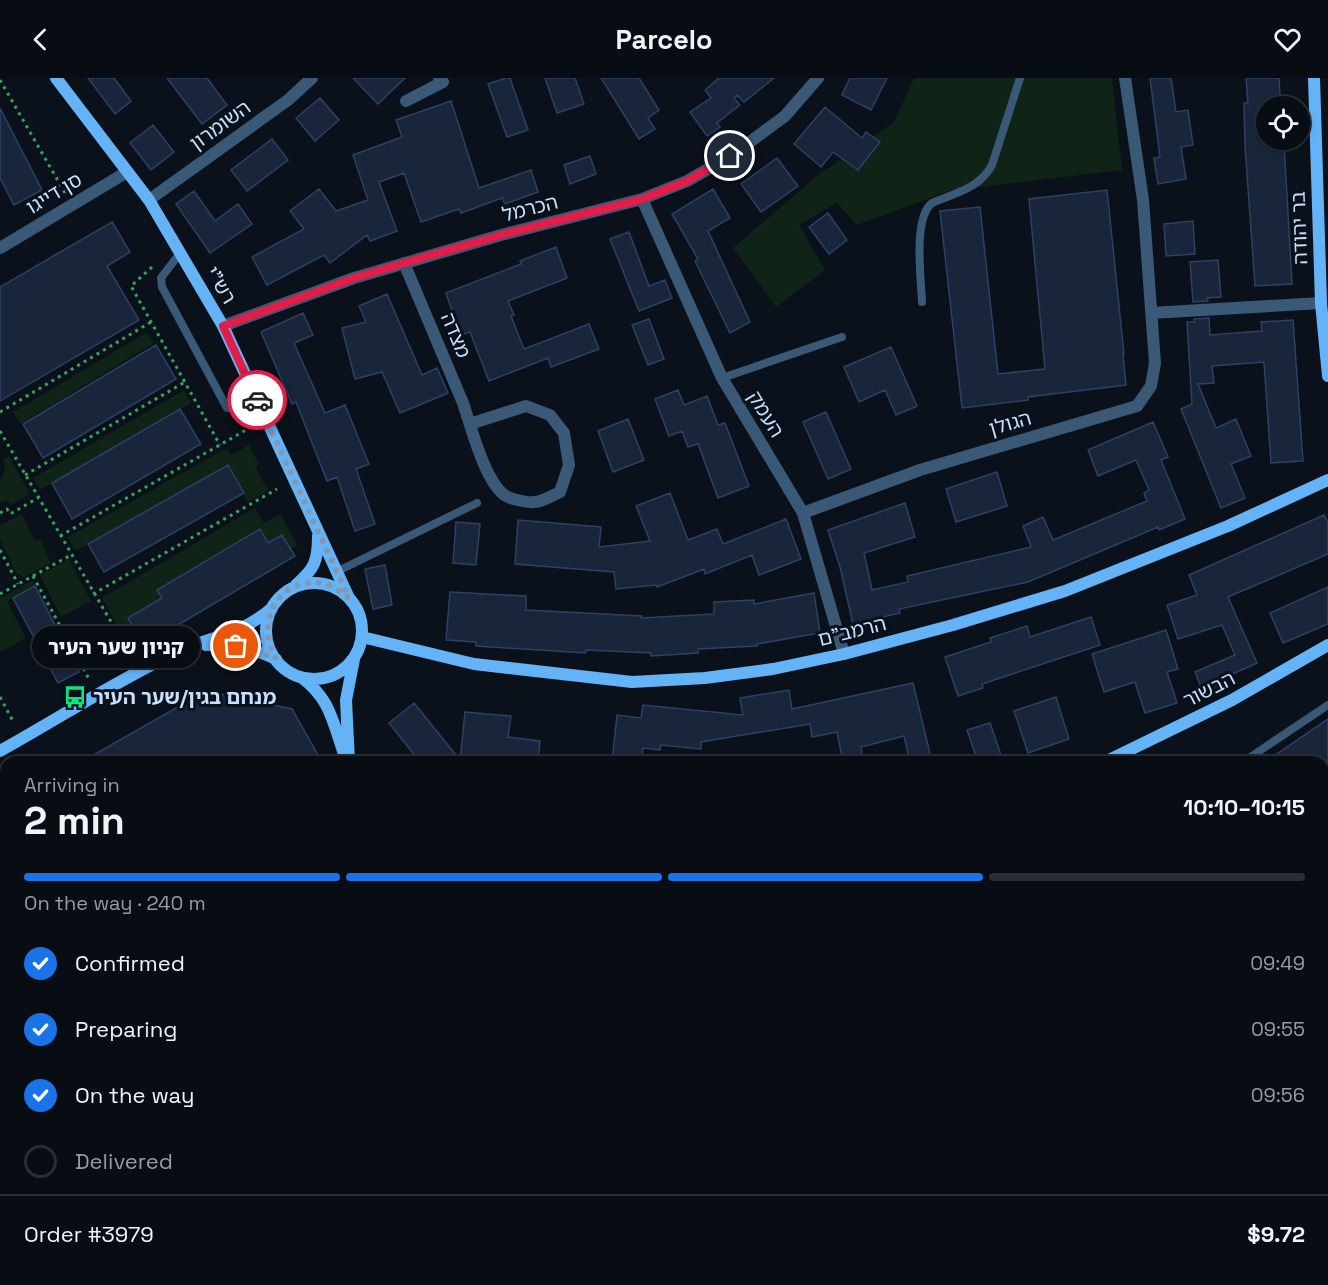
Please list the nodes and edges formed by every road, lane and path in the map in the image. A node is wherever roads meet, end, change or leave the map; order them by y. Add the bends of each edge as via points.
1 (56, 78) edge
2 (312, 78) edge
3 (439, 78) edge
4 (818, 78) edge
5 (1020, 78) edge
6 (1125, 78) edge
7 (1314, 78) edge
8 (0, 80) edge
9 (406, 101) dead end
10 (127, 172) junction
11 (68, 197) dead end
12 (642, 199) junction
13 (149, 200) junction
14 (0, 248) edge
15 (180, 253) junction
16 (404, 263) junction
17 (154, 265) dead end
18 (922, 302) dead end
19 (1321, 303) junction
20 (1151, 313) junction
21 (152, 322) junction
22 (223, 326) junction
23 (842, 337) dead end
24 (1328, 376) edge
25 (722, 378) junction
26 (185, 382) junction
27 (258, 402) junction
28 (0, 412) edge
29 (470, 424) junction
30 (246, 430) dead end
31 (0, 431) edge
32 (220, 445) junction
33 (25, 475) junction
34 (1328, 480) edge
35 (278, 489) dead end
36 (38, 498) junction
37 (477, 503) dead end
38 (0, 513) edge
39 (803, 513) junction
40 (318, 532) junction
41 (60, 536) junction
42 (0, 550) edge
43 (71, 555) junction
44 (338, 571) junction
45 (33, 576) junction
46 (18, 584) junction
47 (292, 588) junction
48 (0, 594) edge
49 (93, 594) junction
50 (349, 598) junction
51 (272, 608) junction
52 (362, 637) junction
53 (1328, 645) edge
54 (178, 652) junction
55 (844, 654) junction
56 (132, 658) dead end
57 (354, 658) junction
58 (276, 659) junction
59 (300, 676) junction
60 (90, 681) dead end
61 (0, 697) edge
62 (1328, 705) edge
63 (14, 723) dead end
64 (0, 751) edge
65 (346, 756) edge
66 (348, 756) edge
67 (1117, 756) edge
68 (1253, 756) edge

1 - 10 street, רש"י
2 - 13 street, השומרון via 288,100
3 - 9 street via 443,82
4 - 12 street, הכרמל via 785,116 730,156 687,181
5 - 18 lane via 987,175 978,184 926,207 920,240
6 - 20 street, הגולן via 1143,200
7 - 19 street, בר יהודה
8 - 11 path
10 - 13 street, רש"י
10 - 14 street, סן דייגו
12 - 16 street, הכרמל
12 - 25 street, העמק
13 - 15 street, רש"י
15 - 22 street, רש"י
15 - 27 lane via 161,278 162,287 227,408
16 - 22 street, הכרמל
16 - 29 street, מצדה
17 - 21 path via 131,286
19 - 20 street
19 - 24 street, בר יהודה
20 - 39 street, הגולן via 1155,363 1151,386 1137,406 920,470
21 - 26 path
21 - 28 path
22 - 27 street, רש"י
23 - 25 lane
25 - 39 street, העמק
26 - 32 path
26 - 33 path
27 - 40 street, רש"י
29 - 29 street via 485,466 506,497 534,502 560,492 569,465 564,433 550,415 526,406
30 - 32 path
31 - 33 path
32 - 41 path
33 - 36 path
34 - 55 street, הרמב"ם via 1228,526 1065,591
35 - 49 path
36 - 38 path via 10,514 7,509
36 - 41 path
37 - 44 lane
39 - 55 street, העמק
40 - 44 street, רש"י
40 - 47 street via 318,552 312,570
41 - 43 path
42 - 46 path
43 - 45 path
43 - 49 path
44 - 50 street, רש"י
45 - 46 path
45 - 60 path
46 - 48 path
47 - 50 street via 322,584
47 - 51 street
49 - 56 path
50 - 52 street via 357,609
51 - 54 street via 245,628
51 - 58 street via 267,640
52 - 55 street, הרמב"ם via 474,664 632,682 728,675
52 - 57 street
53 - 67 street, הבשור via 1232,700
54 - 58 street via 219,645
54 - 64 street
57 - 59 street via 336,674 311,679
57 - 66 street via 346,700
58 - 59 street via 286,670
59 - 65 street via 316,688 326,703
61 - 63 path
62 - 68 lane

